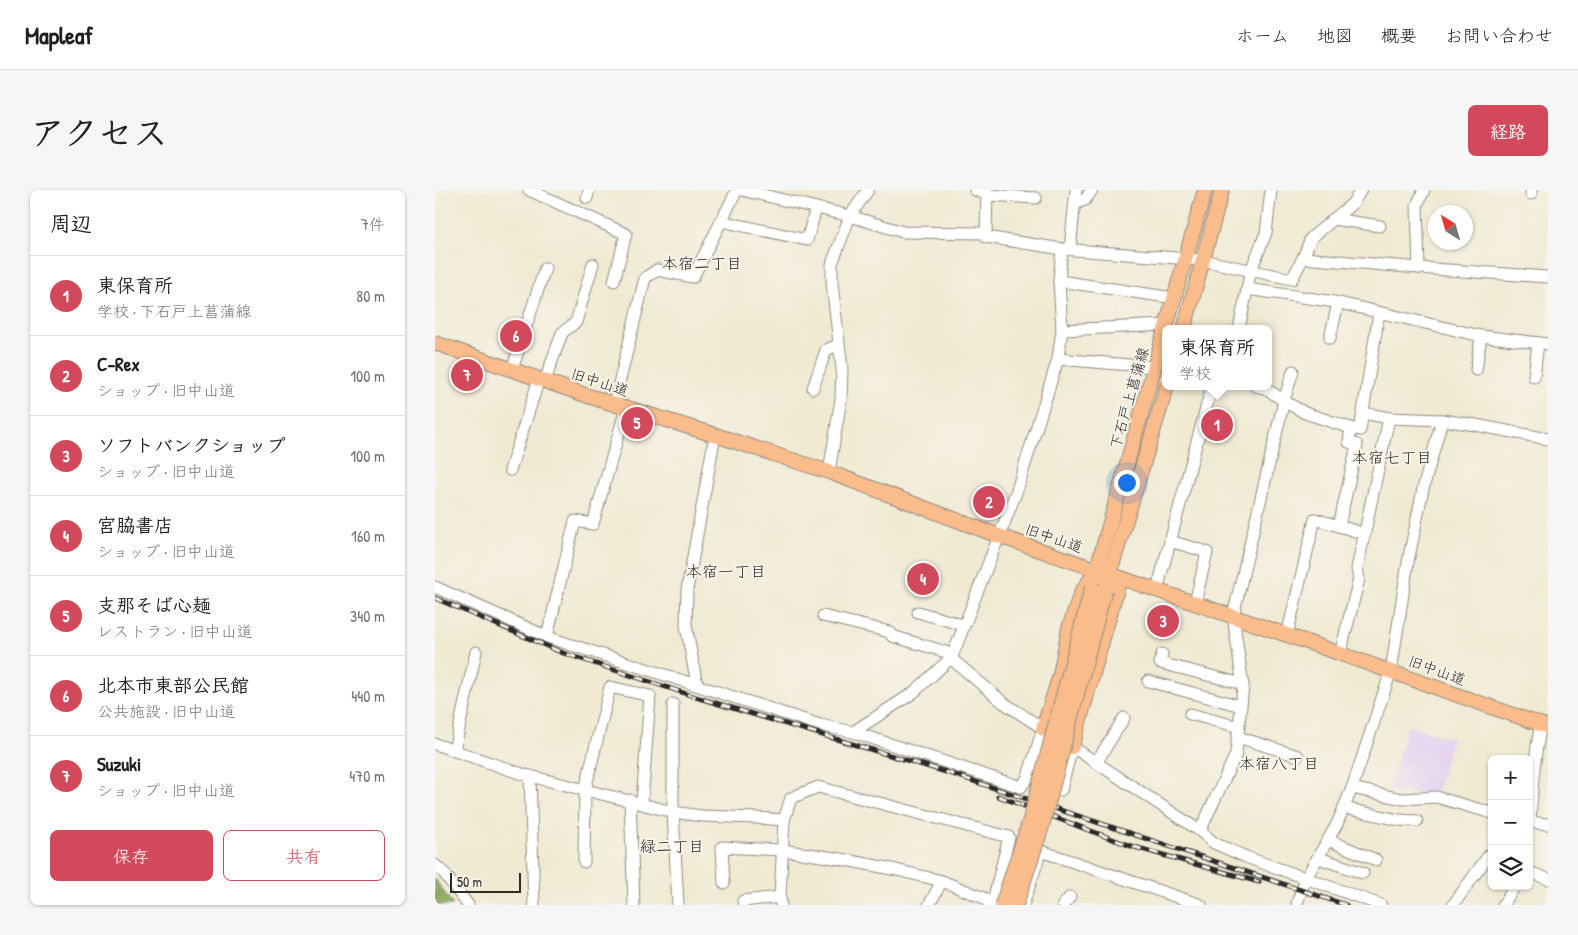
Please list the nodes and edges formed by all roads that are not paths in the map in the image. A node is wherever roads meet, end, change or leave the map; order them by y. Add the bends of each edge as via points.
1 (529, 190) edge
2 (737, 190) edge
3 (742, 190) edge
4 (868, 190) edge
5 (975, 190) edge
6 (1076, 190) edge
7 (1092, 190) edge
8 (1205, 190) edge
9 (1222, 190) edge
10 (1271, 190) edge
11 (1361, 190) edge
12 (1424, 190) edge
13 (987, 192) edge
14 (1036, 198) dead end
15 (1075, 204) junction
16 (816, 208) junction
17 (850, 216) junction
18 (1333, 220) junction
19 (721, 221) junction
20 (1380, 226) dead end
21 (986, 233) junction
22 (1066, 249) junction
23 (1303, 258) junction
24 (1185, 259) junction
25 (1202, 260) junction
26 (593, 264) dead end
27 (545, 268) dead end
28 (1419, 268) junction
29 (1251, 270) junction
30 (1548, 277) edge
31 (614, 281) dead end
32 (1059, 281) junction
33 (1247, 289) junction
34 (1174, 298) junction
35 (1338, 303) junction
36 (1379, 313) junction
37 (1162, 325) edge
38 (1166, 325) edge
39 (1185, 325) edge
40 (1240, 325) edge
41 (1062, 330) junction
42 (1481, 336) junction
43 (1330, 338) dead end
44 (1162, 339) edge
45 (435, 343) edge
46 (1543, 344) edge
47 (838, 345) junction
48 (1058, 359) junction
49 (1154, 367) junction
50 (512, 370) junction
51 (1476, 370) dead end
52 (1293, 371) dead end
53 (1534, 377) dead end
54 (542, 380) junction
55 (813, 388) dead end
56 (1166, 390) edge
57 (1210, 390) edge
58 (1268, 390) edge
59 (1284, 402) junction
60 (620, 406) junction
61 (1363, 414) junction
62 (1389, 418) junction
63 (1442, 420) junction
64 (1351, 428) junction
65 (715, 435) junction
66 (1548, 439) edge
67 (510, 470) dead end
68 (829, 472) junction
69 (1339, 526) junction
70 (1365, 534) junction
71 (999, 536) junction
72 (1170, 541) junction
73 (1108, 574) junction
74 (435, 587) edge
75 (1098, 588) junction
76 (1157, 590) junction
77 (1195, 603) junction
78 (918, 612) dead end
79 (823, 616) dead end
80 (1233, 616) junction
81 (963, 625) junction
82 (1287, 634) junction
83 (547, 637) junction
84 (476, 652) dead end
85 (1162, 654) dead end
86 (1340, 654) junction
87 (952, 657) junction
88 (1391, 671) junction
89 (1148, 681) dead end
90 (1243, 684) junction
91 (697, 686) junction
92 (673, 704) dead end
93 (1241, 706) junction
94 (1189, 714) dead end
95 (1123, 718) dead end
96 (1545, 726) edge
97 (1043, 729) junction
98 (853, 732) junction
99 (1239, 732) junction
100 (435, 744) edge
101 (1073, 747) junction
102 (454, 751) junction
103 (1298, 756) dead end
104 (1096, 763) junction
105 (529, 776) junction
106 (1027, 779) junction
107 (1352, 788) junction
108 (585, 790) junction
109 (1532, 800) edge
110 (636, 802) junction
111 (1344, 808) junction
112 (673, 812) junction
113 (1488, 812) edge
114 (785, 820) junction
115 (1417, 821) dead end
116 (1533, 822) edge
117 (1548, 824) edge
118 (1200, 831) junction
119 (1329, 840) junction
120 (782, 850) junction
121 (1488, 856) edge
122 (1319, 858) junction
123 (1375, 860) dead end
124 (584, 862) dead end
125 (435, 865) edge
126 (1363, 873) dead end
127 (1533, 873) edge
128 (1306, 878) junction
129 (1548, 878) edge
130 (942, 881) junction
131 (724, 883) dead end
132 (1512, 890) edge
133 (743, 901) dead end
134 (781, 901) edge
135 (1297, 904) edge
136 (468, 905) edge
137 (534, 905) edge
138 (635, 905) edge
139 (679, 905) edge
140 (929, 905) edge
141 (991, 905) edge
142 (1002, 905) edge
143 (1016, 905) edge
144 (1023, 905) edge
145 (1201, 905) edge
146 (1381, 905) edge
147 (1453, 905) edge
148 (1503, 905) edge

1 - 31 street via 626,234
2 - 19 street
3 - 16 street
4 - 17 street
5 - 13 street
6 - 15 street
7 - 15 street via 1085,200
8 - 24 main road, 下石戸上菖蒲線
9 - 25 main road
10 - 29 street via 1266,233
11 - 18 street via 1353,203
12 - 28 street via 1417,206
13 - 14 street
13 - 21 street
15 - 22 street
16 - 17 street
16 - 19 street via 807,240
17 - 21 street via 903,232
17 - 47 street via 832,264
18 - 20 street
18 - 23 street via 1311,238
19 - 60 street via 693,277 657,270 645,278
21 - 22 street via 986,237
22 - 24 street
22 - 32 street
23 - 28 street
23 - 29 street via 1292,279
24 - 25 street
24 - 34 main road, 下石戸上菖蒲線
25 - 29 street
25 - 39 main road
26 - 54 street via 576,322 562,333
27 - 50 street
28 - 30 street
29 - 33 street
32 - 34 street
32 - 41 street
33 - 35 street
33 - 40 street
34 - 38 main road, 下石戸上菖蒲線
35 - 36 street
35 - 43 street
36 - 42 street
36 - 61 street
37 - 41 street
41 - 48 street
42 - 46 street
42 - 51 street
44 - 49 main road, 下石戸上菖蒲線
45 - 50 main road, 旧中山道
46 - 53 street
47 - 55 street via 826,350
47 - 68 street via 842,369 841,400
48 - 49 street
48 - 71 street via 1017,490
49 - 73 main road, 下石戸上菖蒲線
50 - 54 main road, 旧中山道
52 - 59 street
54 - 60 main road, 旧中山道
54 - 67 street
56 - 73 main road, 下石戸上菖蒲線
57 - 72 street
58 - 59 street
59 - 64 street via 1305,413
59 - 80 street
60 - 65 main road, 旧中山道
60 - 83 street via 593,524 575,521
61 - 62 street
61 - 64 street via 1360,430
62 - 63 street
62 - 70 street
63 - 66 street
63 - 88 street via 1408,562
64 - 69 street via 1349,442 1357,444
65 - 68 main road, 旧中山道
65 - 91 street via 687,590 686,625
68 - 71 main road, 旧中山道
69 - 70 street
69 - 82 street via 1315,519
70 - 86 street via 1357,569 1359,579
71 - 73 main road, 旧中山道
71 - 81 street
72 - 76 street
72 - 77 street via 1207,552
73 - 75 main road, 下石戸上菖蒲線
73 - 76 main road, 旧中山道
73 - 97 main road via 1081,593
73 - 101 main road
74 - 83 street
75 - 142 main road, bridge
75 - 143 main road, bridge via 1042,826
76 - 77 main road, 旧中山道
77 - 80 main road, 旧中山道
78 - 81 street
79 - 87 street via 889,632 892,636 946,652
80 - 82 main road, 旧中山道
80 - 90 street
81 - 87 street
82 - 86 main road, 旧中山道
83 - 91 street
84 - 102 street
85 - 90 street via 1160,663
86 - 88 main road, 旧中山道
87 - 97 street via 1004,703
87 - 98 street via 913,693
88 - 96 main road, 旧中山道
88 - 107 street
89 - 93 street
90 - 93 street
91 - 98 street via 820,726
92 - 112 street
93 - 99 street
94 - 99 street
95 - 104 street
96 - 109 street via 1535,760
97 - 101 street
97 - 106 street
98 - 106 street via 1021,787
99 - 103 street
99 - 118 street via 1236,754
100 - 102 street
101 - 104 street
101 - 106 street via 1061,790
102 - 105 street
104 - 118 street
105 - 108 street
105 - 137 street
107 - 111 street
107 - 113 street via 1402,799 1437,797
108 - 110 street
108 - 110 street via 610,687 650,696
108 - 124 street
110 - 112 street
110 - 138 street
111 - 115 street
111 - 119 street
112 - 114 street
112 - 139 street
114 - 120 street
114 - 141 street via 791,798 818,787 1009,837
116 - 117 street
118 - 128 street via 1213,843
119 - 122 street
119 - 123 street
120 - 130 street
120 - 131 street via 722,847
120 - 134 street
121 - 147 street
122 - 126 street
122 - 128 street
125 - 136 street via 445,873
127 - 129 street
128 - 135 street
128 - 146 street
130 - 140 street
130 - 141 street via 983,898
132 - 148 street
133 - 134 street
144 - 145 street via 1041,851

